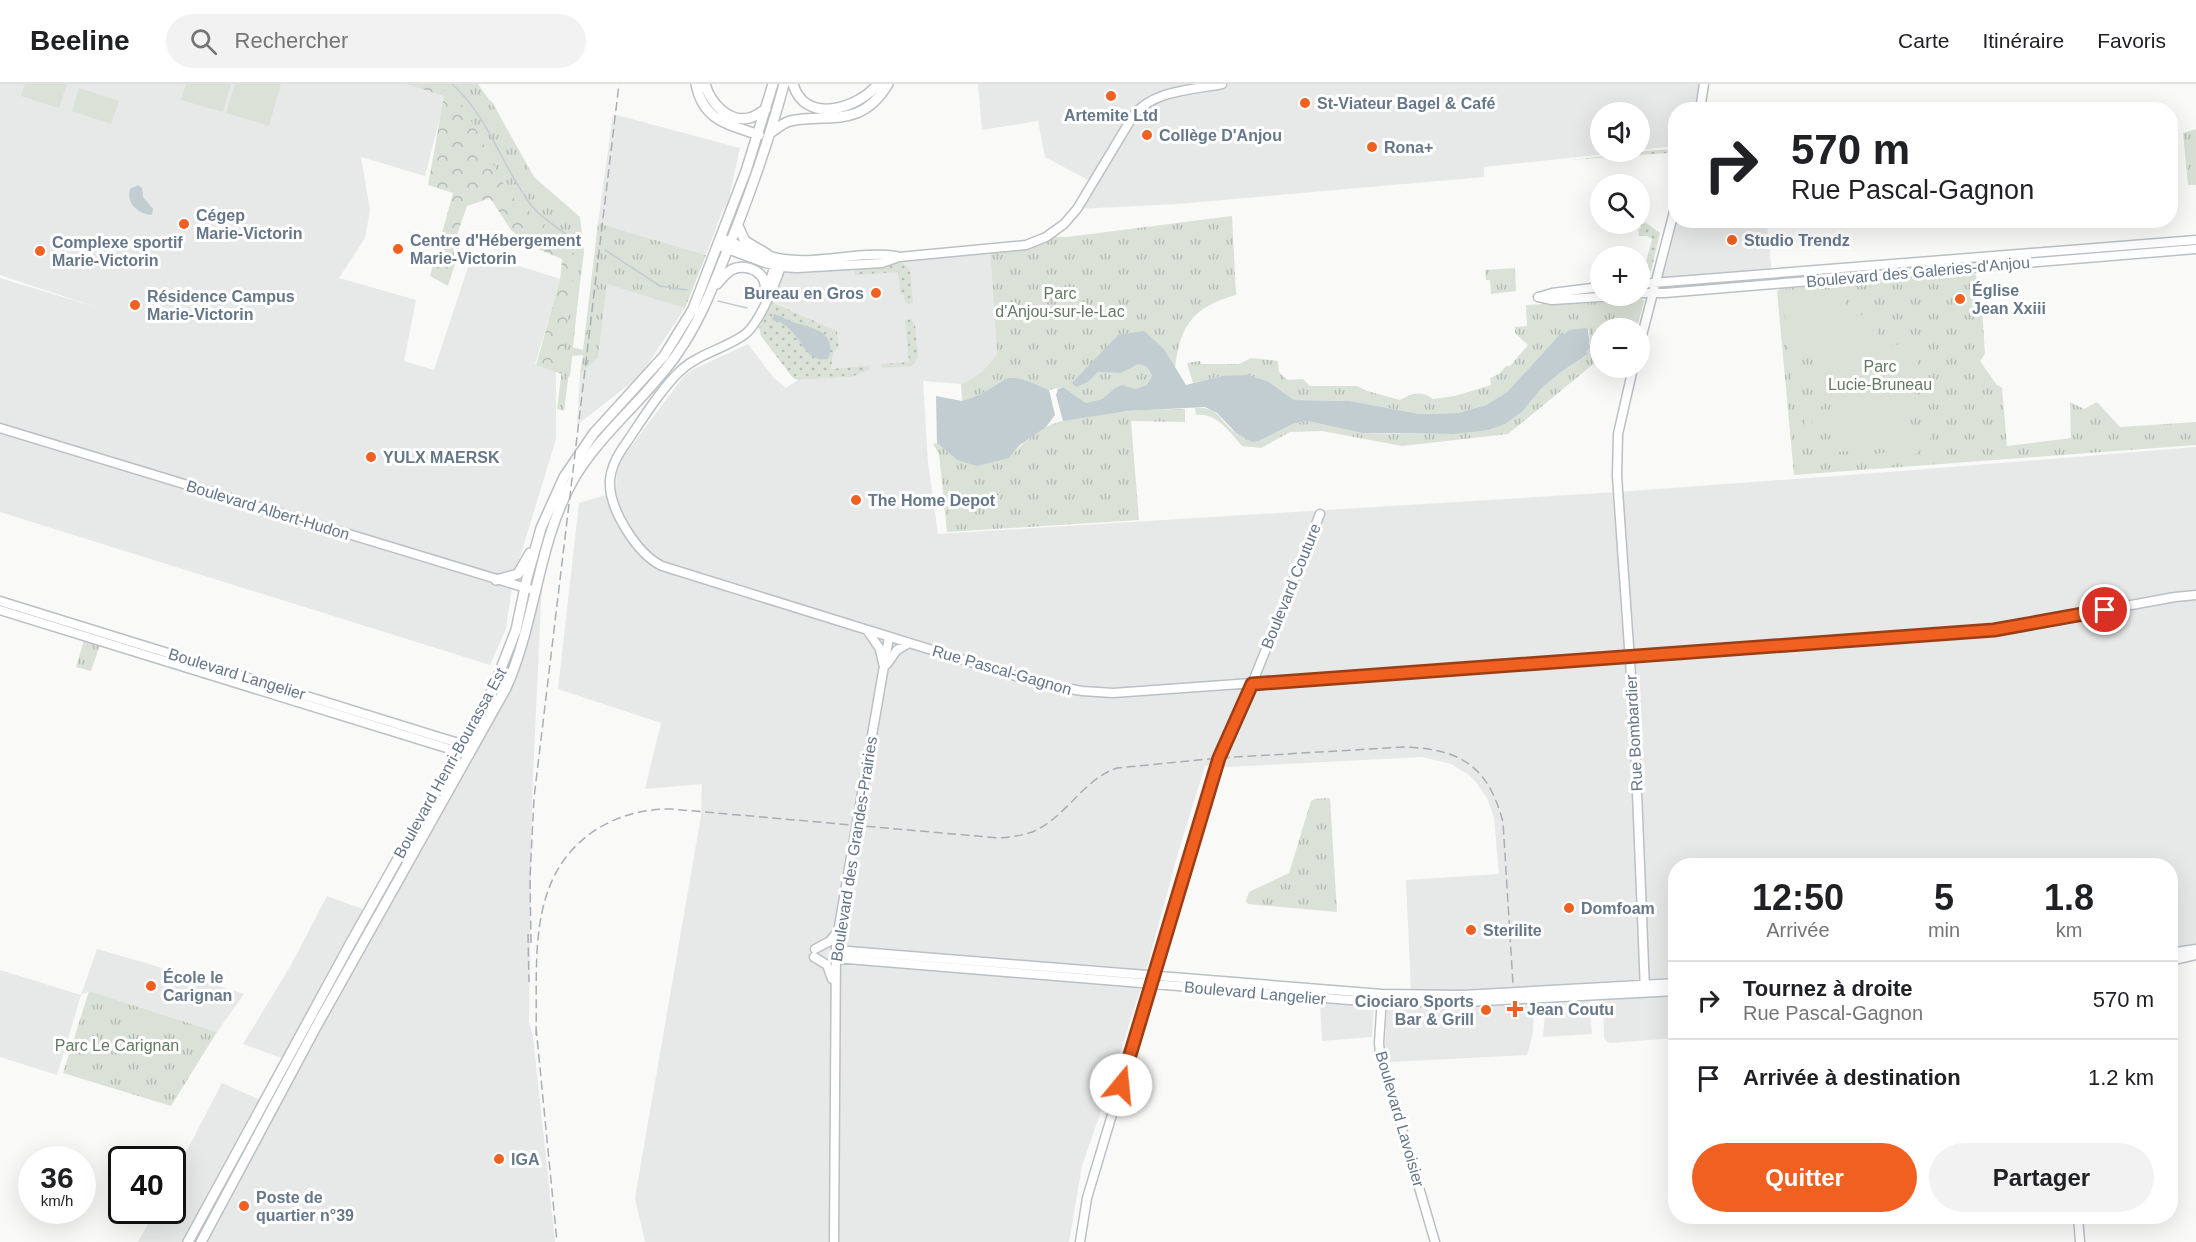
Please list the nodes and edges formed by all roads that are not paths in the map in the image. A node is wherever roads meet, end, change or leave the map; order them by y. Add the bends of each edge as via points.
1 (696, 84) edge
2 (705, 84) edge
3 (773, 84) edge
4 (784, 84) edge
5 (793, 84) edge
6 (878, 84) edge
7 (888, 84) edge
8 (1222, 84) edge
9 (1704, 84) edge
10 (1701, 102) edge
11 (766, 109) junction
12 (770, 134) junction
13 (759, 135) junction
14 (738, 225) junction
15 (1670, 228) edge
16 (2196, 240) edge
17 (720, 242) junction
18 (730, 246) junction
19 (2196, 249) edge
20 (776, 261) junction
21 (1890, 263) junction
22 (1891, 274) junction
23 (1650, 283) edge
24 (1655, 283) junction
25 (713, 288) junction
26 (1590, 288) edge
27 (1653, 293) junction
28 (1590, 298) edge
29 (766, 299) junction
30 (1646, 318) edge
31 (1631, 378) edge
32 (0, 428) edge
33 (1320, 514) dead end
34 (537, 544) junction
35 (496, 580) junction
36 (525, 589) junction
37 (536, 591) junction
38 (2196, 595) edge
39 (0, 601) edge
40 (0, 610) edge
41 (867, 630) junction
42 (890, 637) junction
43 (909, 643) junction
44 (1630, 657) junction
45 (884, 669) junction
46 (1252, 684) junction
47 (475, 744) junction
48 (460, 748) junction
49 (469, 755) junction
50 (839, 930) junction
51 (2196, 949) edge
52 (856, 952) junction
53 (2178, 952) edge
54 (835, 954) junction
55 (2196, 955) edge
56 (2178, 959) edge
57 (866, 961) junction
58 (1152, 981) junction
59 (1668, 985) edge
60 (1645, 989) junction
61 (835, 991) junction
62 (1668, 991) edge
63 (1382, 998) junction
64 (2079, 1224) edge
65 (189, 1242) edge
66 (201, 1242) edge
67 (834, 1242) edge
68 (1080, 1242) edge
69 (1435, 1242) edge
70 (2080, 1242) edge

1 - 13 main road via 701,100 714,117
2 - 11 main road via 716,105 735,117 750,118
3 - 11 main road, Boulevard Henri-Bourassa Est
4 - 12 main road, Boulevard Henri-Bourassa Est
5 - 6 main road via 805,102 826,109 854,103
7 - 12 main road via 876,100 854,114 791,121
8 - 20 street via 1157,97 1143,106 1064,224 1026,245
9 - 10 street
11 - 13 main road, Boulevard Henri-Bourassa Est
12 - 14 main road, Boulevard Henri-Bourassa Est
13 - 17 main road, Boulevard Henri-Bourassa Est
14 - 18 main road, Boulevard Henri-Bourassa Est
14 - 20 main road via 745,241
15 - 24 street
16 - 21 street, Boulevard des Galeries-d'Anjou
17 - 18 street
17 - 34 main road, Boulevard Henri-Bourassa Est via 680,331 653,370 599,428 572,464 552,502
18 - 20 street
18 - 20 street
18 - 25 main road, Boulevard Henri-Bourassa Est
19 - 22 street, Boulevard des Galeries-d'Anjou
20 - 29 street
21 - 22 street
21 - 24 street, Boulevard des Galeries-d'Anjou
22 - 27 street, Boulevard des Galeries-d'Anjou
23 - 24 street, Boulevard des Galeries-d'Anjou
24 - 27 street
25 - 29 main road via 730,271 746,268 754,270 765,282
25 - 37 main road, Boulevard Henri-Bourassa Est via 678,354 594,450 573,481 552,528
26 - 28 street via 1538,297
27 - 30 street
29 - 41 street, Rue Pascal-Gagnon via 748,331 697,359 674,377 617,457 610,478 611,494 639,548 657,563
31 - 44 street, Rue Bombardier via 1616,466
32 - 35 street, Boulevard Albert-Hudon
33 - 46 street, Boulevard Couture
34 - 35 main road via 518,574
34 - 36 main road, Boulevard Henri-Bourassa Est
35 - 36 street, Boulevard Albert-Hudon
36 - 37 street, Boulevard Albert-Hudon
36 - 48 main road, Boulevard Henri-Bourassa Est via 506,659
37 - 47 main road, Boulevard Henri-Bourassa Est via 514,670
38 - 44 street, Rue Pascal-Gagnon via 1994,630
39 - 48 street, Boulevard Langelier
40 - 48 street, Boulevard Langelier
41 - 42 street, Rue Pascal-Gagnon
41 - 45 street via 880,649
42 - 43 street, Rue Pascal-Gagnon
42 - 45 street, Boulevard des Grandes-Prairies
43 - 45 street via 897,650
43 - 46 street, Rue Pascal-Gagnon via 1038,683 1082,691 1113,693
44 - 46 street, Rue Pascal-Gagnon
44 - 60 street, Rue Bombardier
45 - 50 street, Boulevard des Grandes-Prairies
46 - 58 street, Boulevard Couture via 1219,758
47 - 48 street, Boulevard Langelier
47 - 49 main road, Boulevard Henri-Bourassa Est
48 - 49 street, Boulevard Langelier
48 - 65 main road, Boulevard Henri-Bourassa Est
49 - 66 main road, Boulevard Henri-Bourassa Est
50 - 52 street via 849,948
50 - 54 street, Boulevard des Grandes-Prairies
50 - 61 street via 814,953 827,965
51 - 53 street
52 - 54 street, Boulevard Langelier
52 - 58 street, Boulevard Langelier
54 - 57 street, Boulevard Langelier
54 - 61 street, Boulevard des Grandes-Prairies
55 - 56 street
57 - 58 street, Boulevard Langelier
57 - 61 street via 843,967
58 - 63 street, Boulevard Langelier
58 - 68 street, Boulevard Couture via 1087,1198
59 - 60 street, Boulevard Langelier
60 - 62 street, Boulevard Langelier
60 - 63 street, Boulevard Langelier via 1466,1002
61 - 67 street, Boulevard des Grandes-Prairies
63 - 69 street, Boulevard Lavoisier via 1380,1054
64 - 70 street

